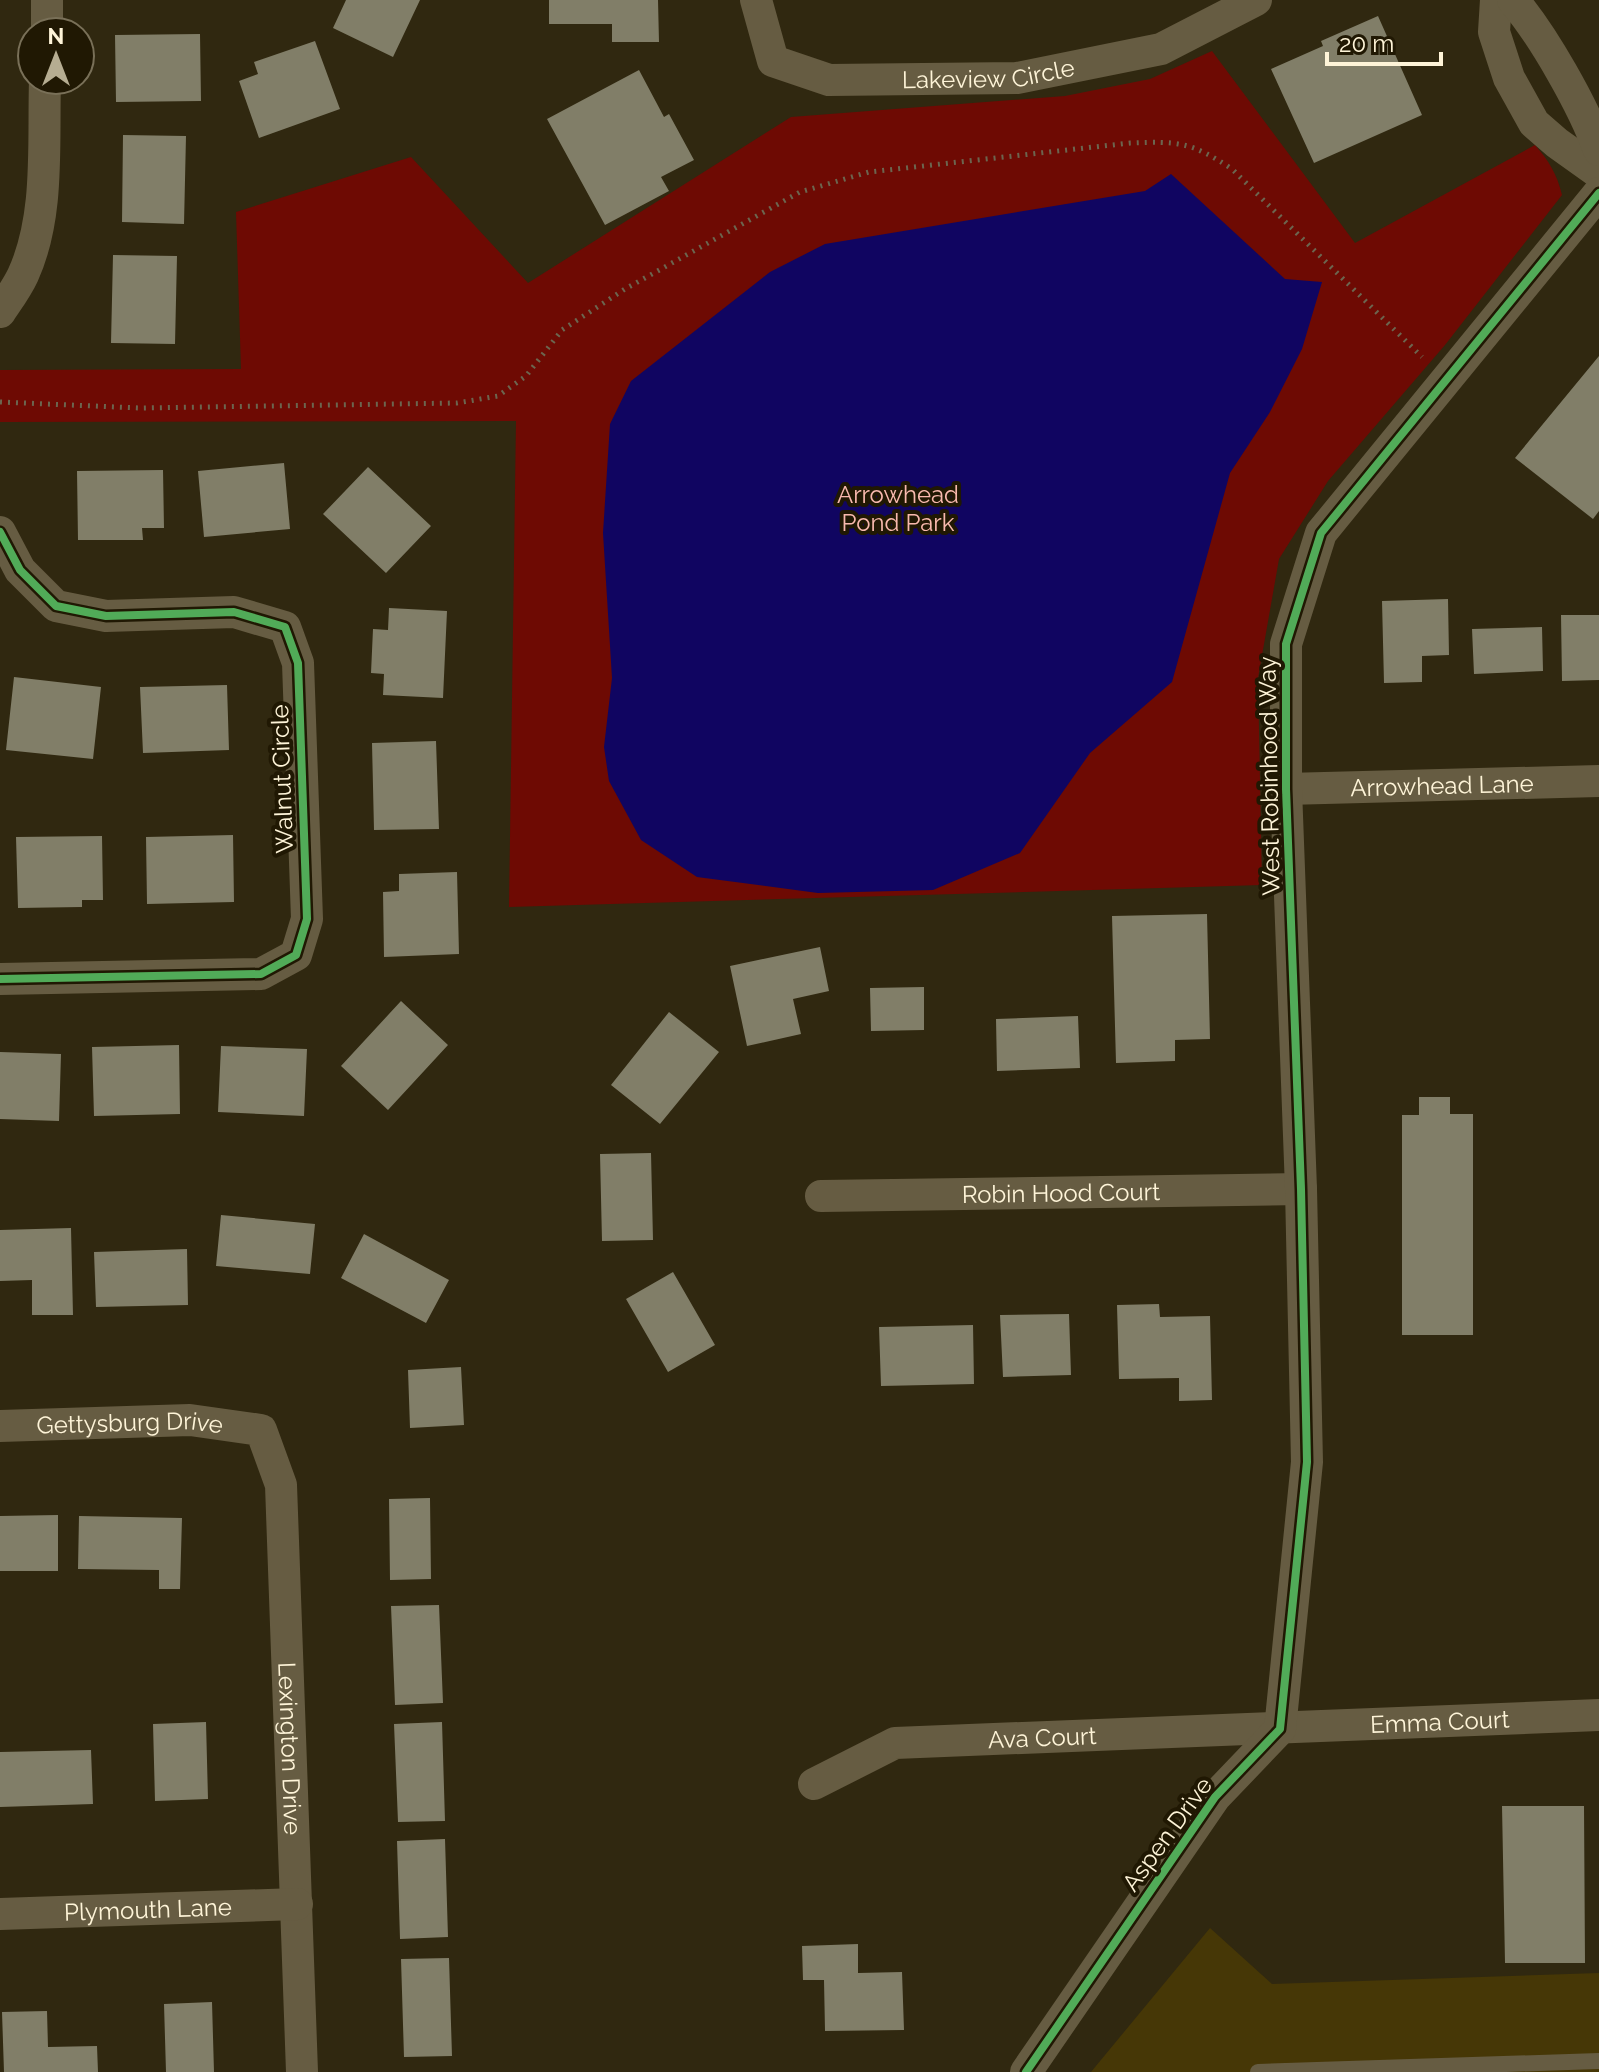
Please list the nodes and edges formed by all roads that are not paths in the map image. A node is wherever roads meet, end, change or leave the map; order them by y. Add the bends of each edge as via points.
1 (756, 0) edge
2 (1256, 0) edge
3 (1496, 0) edge
4 (1513, 0) edge
5 (45, 96) edge
6 (1599, 150) edge
7 (1599, 173) edge
8 (1599, 193) edge
9 (0, 312) edge
10 (0, 532) edge
11 (1599, 781) edge
12 (1286, 789) junction
13 (0, 979) edge
14 (1301, 1189) junction
15 (821, 1196) dead end
16 (0, 1426) edge
17 (261, 1430) joint
18 (1599, 1715) edge
19 (1280, 1729) junction
20 (814, 1784) dead end
21 (297, 1904) junction
22 (0, 1914) edge
23 (1599, 2061) edge
24 (302, 2072) edge
25 (1026, 2072) edge
26 (1258, 2072) edge

1 - 2 street, Lakeview Circle via 773,61 829,80 1017,78 1161,49
3 - 7 street via 1494,32 1509,78 1534,123
4 - 6 street via 1560,73
5 - 9 street via 35,243
8 - 12 street, West Robinhood Way via 1321,533 1286,644
10 - 13 street, Walnut Circle via 20,570 56,606 106,616 234,612 285,627 298,663 307,919 296,955 261,974
11 - 12 street, Arrowhead Lane
12 - 14 street, West Robinhood Way
14 - 15 street, Robin Hood Court
14 - 19 street, West Robinhood Way via 1307,1462
16 - 17 street, Gettysburg Drive via 190,1420
17 - 21 street, Lexington Drive via 281,1485
18 - 19 street, Emma Court
19 - 20 street, Ava Court via 895,1743
19 - 25 street, Aspen Drive via 1215,1797
21 - 22 street, Plymouth Lane
21 - 24 street, Lexington Drive
23 - 26 lane

